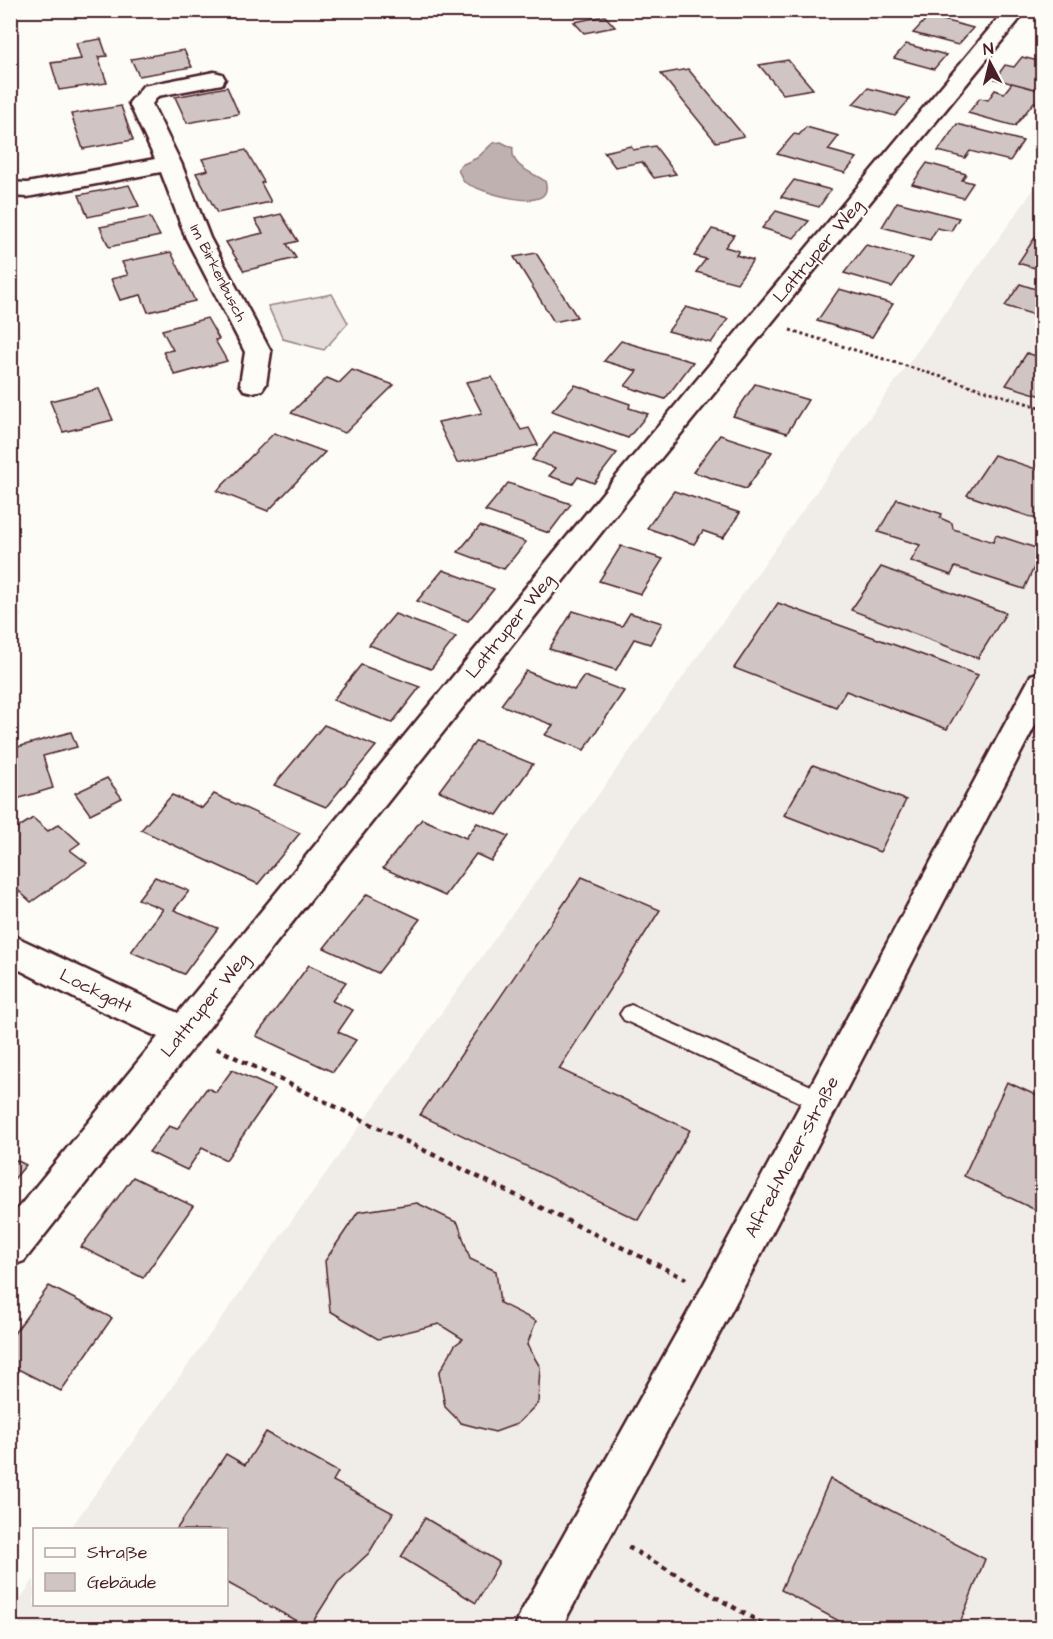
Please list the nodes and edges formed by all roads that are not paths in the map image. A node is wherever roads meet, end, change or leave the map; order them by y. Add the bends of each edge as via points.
1 (1017, 10) edge
2 (214, 79) dead end
3 (169, 163) junction
4 (10, 189) edge
5 (254, 384) dead end
6 (1042, 683) edge
7 (10, 948) edge
8 (631, 1014) dead end
9 (183, 1032) junction
10 (821, 1101) junction
11 (10, 1248) edge
12 (537, 1629) edge

1 - 9 street, Lattruper Weg via 625,484
2 - 3 street, Im Birkenbusch via 151,91 140,103
3 - 4 street via 27,190
3 - 5 street, Im Birkenbusch via 198,238 258,352
6 - 10 street, Alfred-Mozer-Straße
7 - 9 street, Lockgatt
8 - 10 lane
9 - 11 street, Lattruper Weg
10 - 12 street, Alfred-Mozer-Straße

